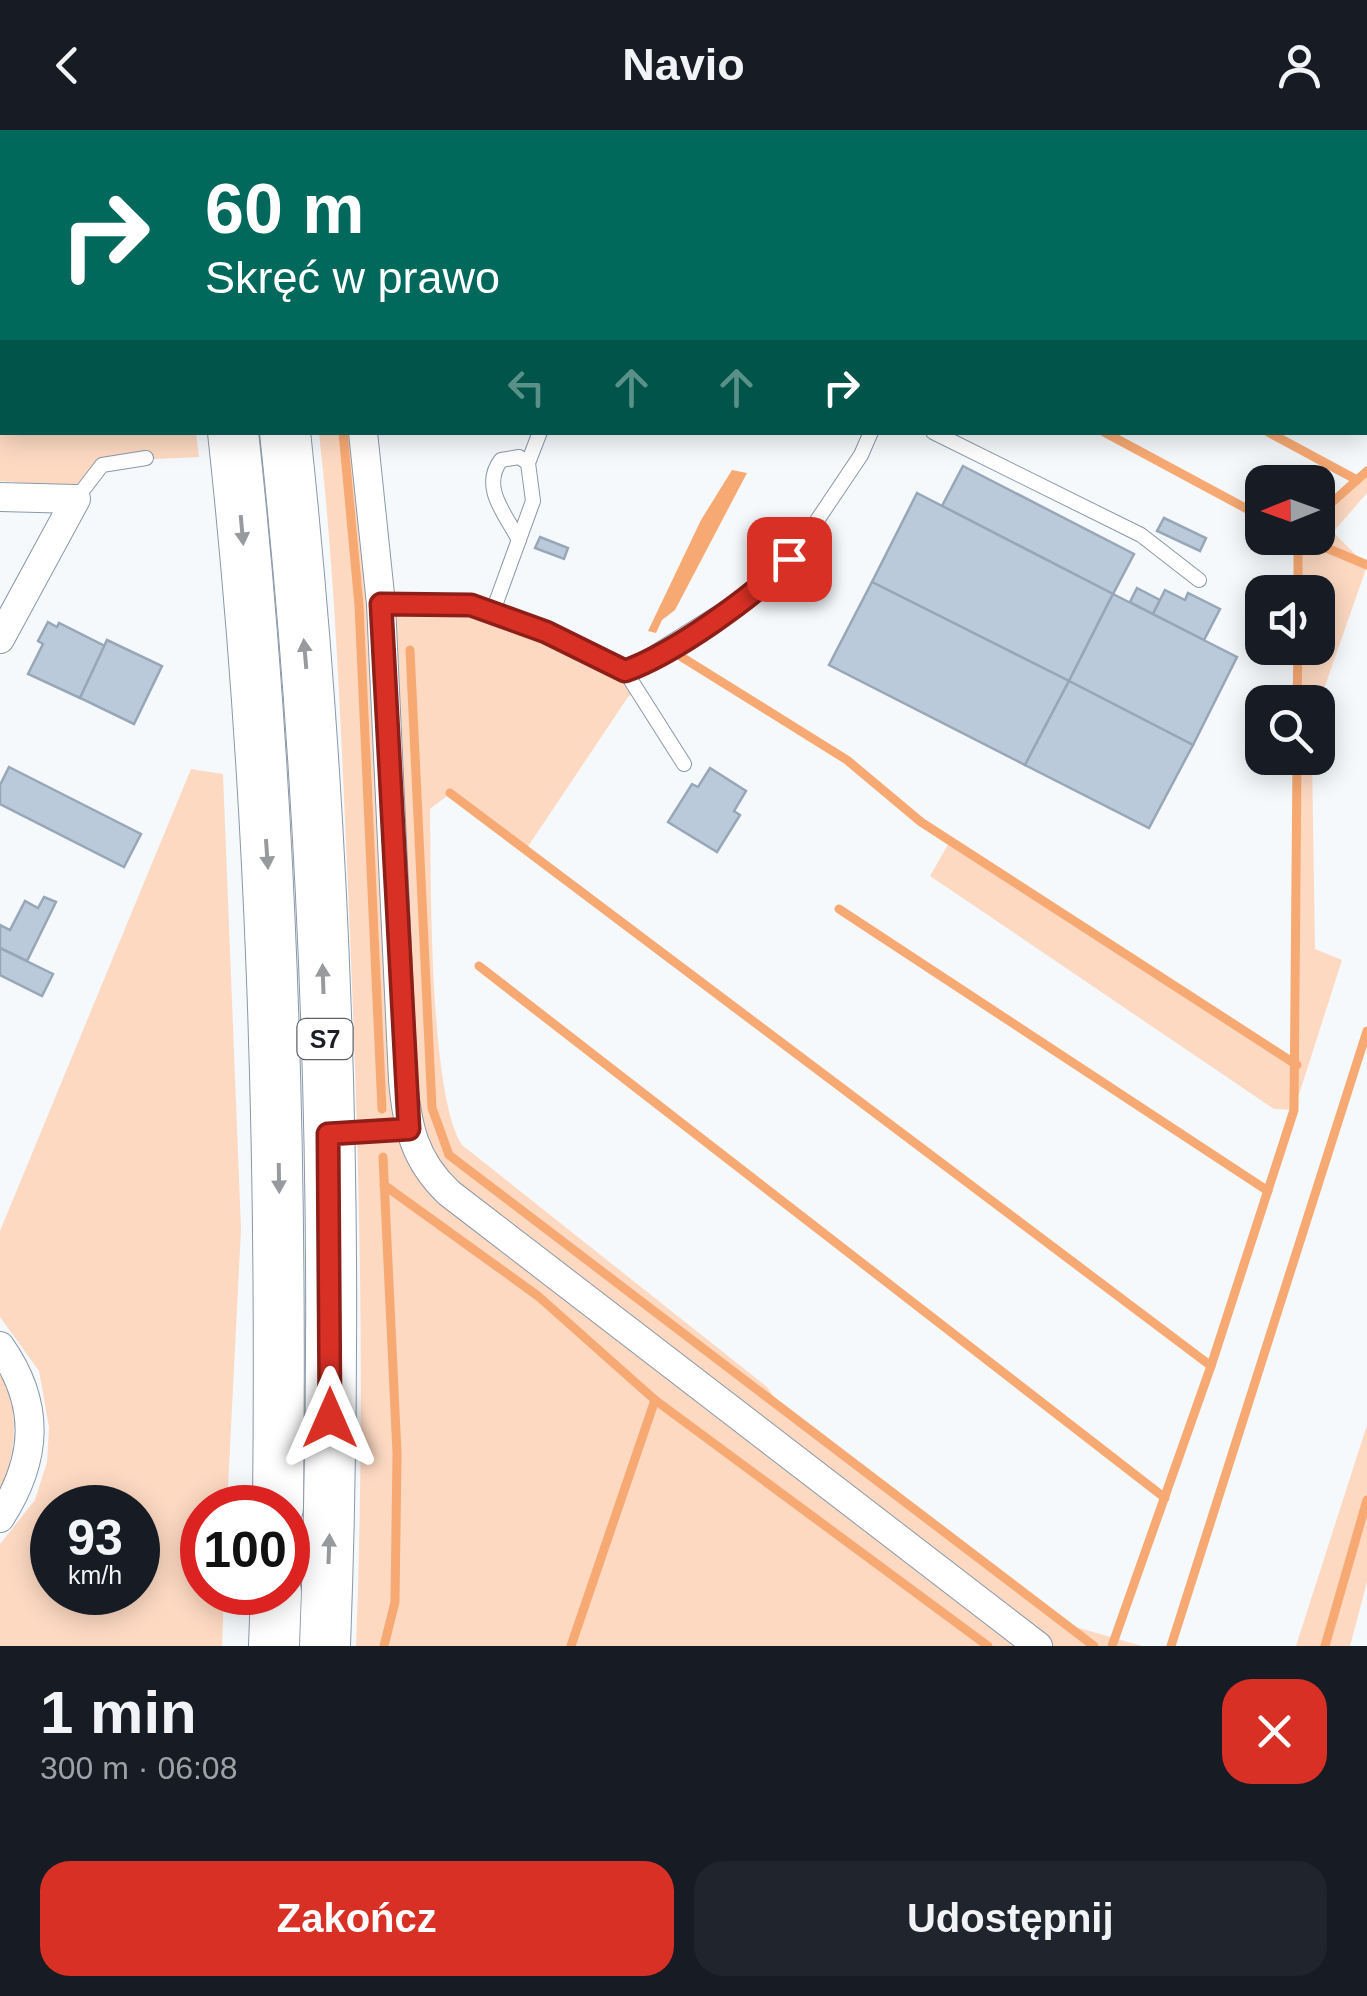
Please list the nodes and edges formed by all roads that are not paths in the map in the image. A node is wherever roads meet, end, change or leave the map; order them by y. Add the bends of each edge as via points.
1 (233, 435) edge
2 (285, 435) edge
3 (363, 435) edge
4 (539, 435) edge
5 (870, 435) edge
6 (939, 435) edge
7 (146, 458) dead end
8 (528, 463) junction
9 (0, 496) edge
10 (76, 498) junction
11 (519, 540) junction
12 (1199, 580) dead end
13 (381, 604) junction
14 (493, 611) junction
15 (0, 640) edge
16 (625, 671) junction
17 (684, 764) dead end
18 (409, 1129) junction
19 (328, 1134) junction
20 (0, 1346) edge
21 (278, 1485) edge
22 (0, 1518) edge
23 (275, 1615) edge
24 (274, 1646) edge
25 (325, 1646) edge
26 (1038, 1646) edge

1 -> 21 highway, S7 via 278,1099
19 -> 2 highway, S7 via 308,693
3 - 13 street
4 - 8 lane
5 - 16 lane via 812,528 769,581
6 - 12 lane via 1141,535
7 - 10 lane via 102,465
8 - 11 lane via 532,502
8 - 11 lane via 501,460 492,477 497,502
9 - 10 street
10 - 15 street
11 - 14 lane
13 - 14 lane via 449,603
13 - 18 street
14 - 16 lane
16 - 17 lane
18 - 19 lane
18 - 26 street via 419,1158 449,1194
25 -> 19 highway, S7
20 - 22 street via 25,1386 30,1425 28,1460
23 - 24 highway

